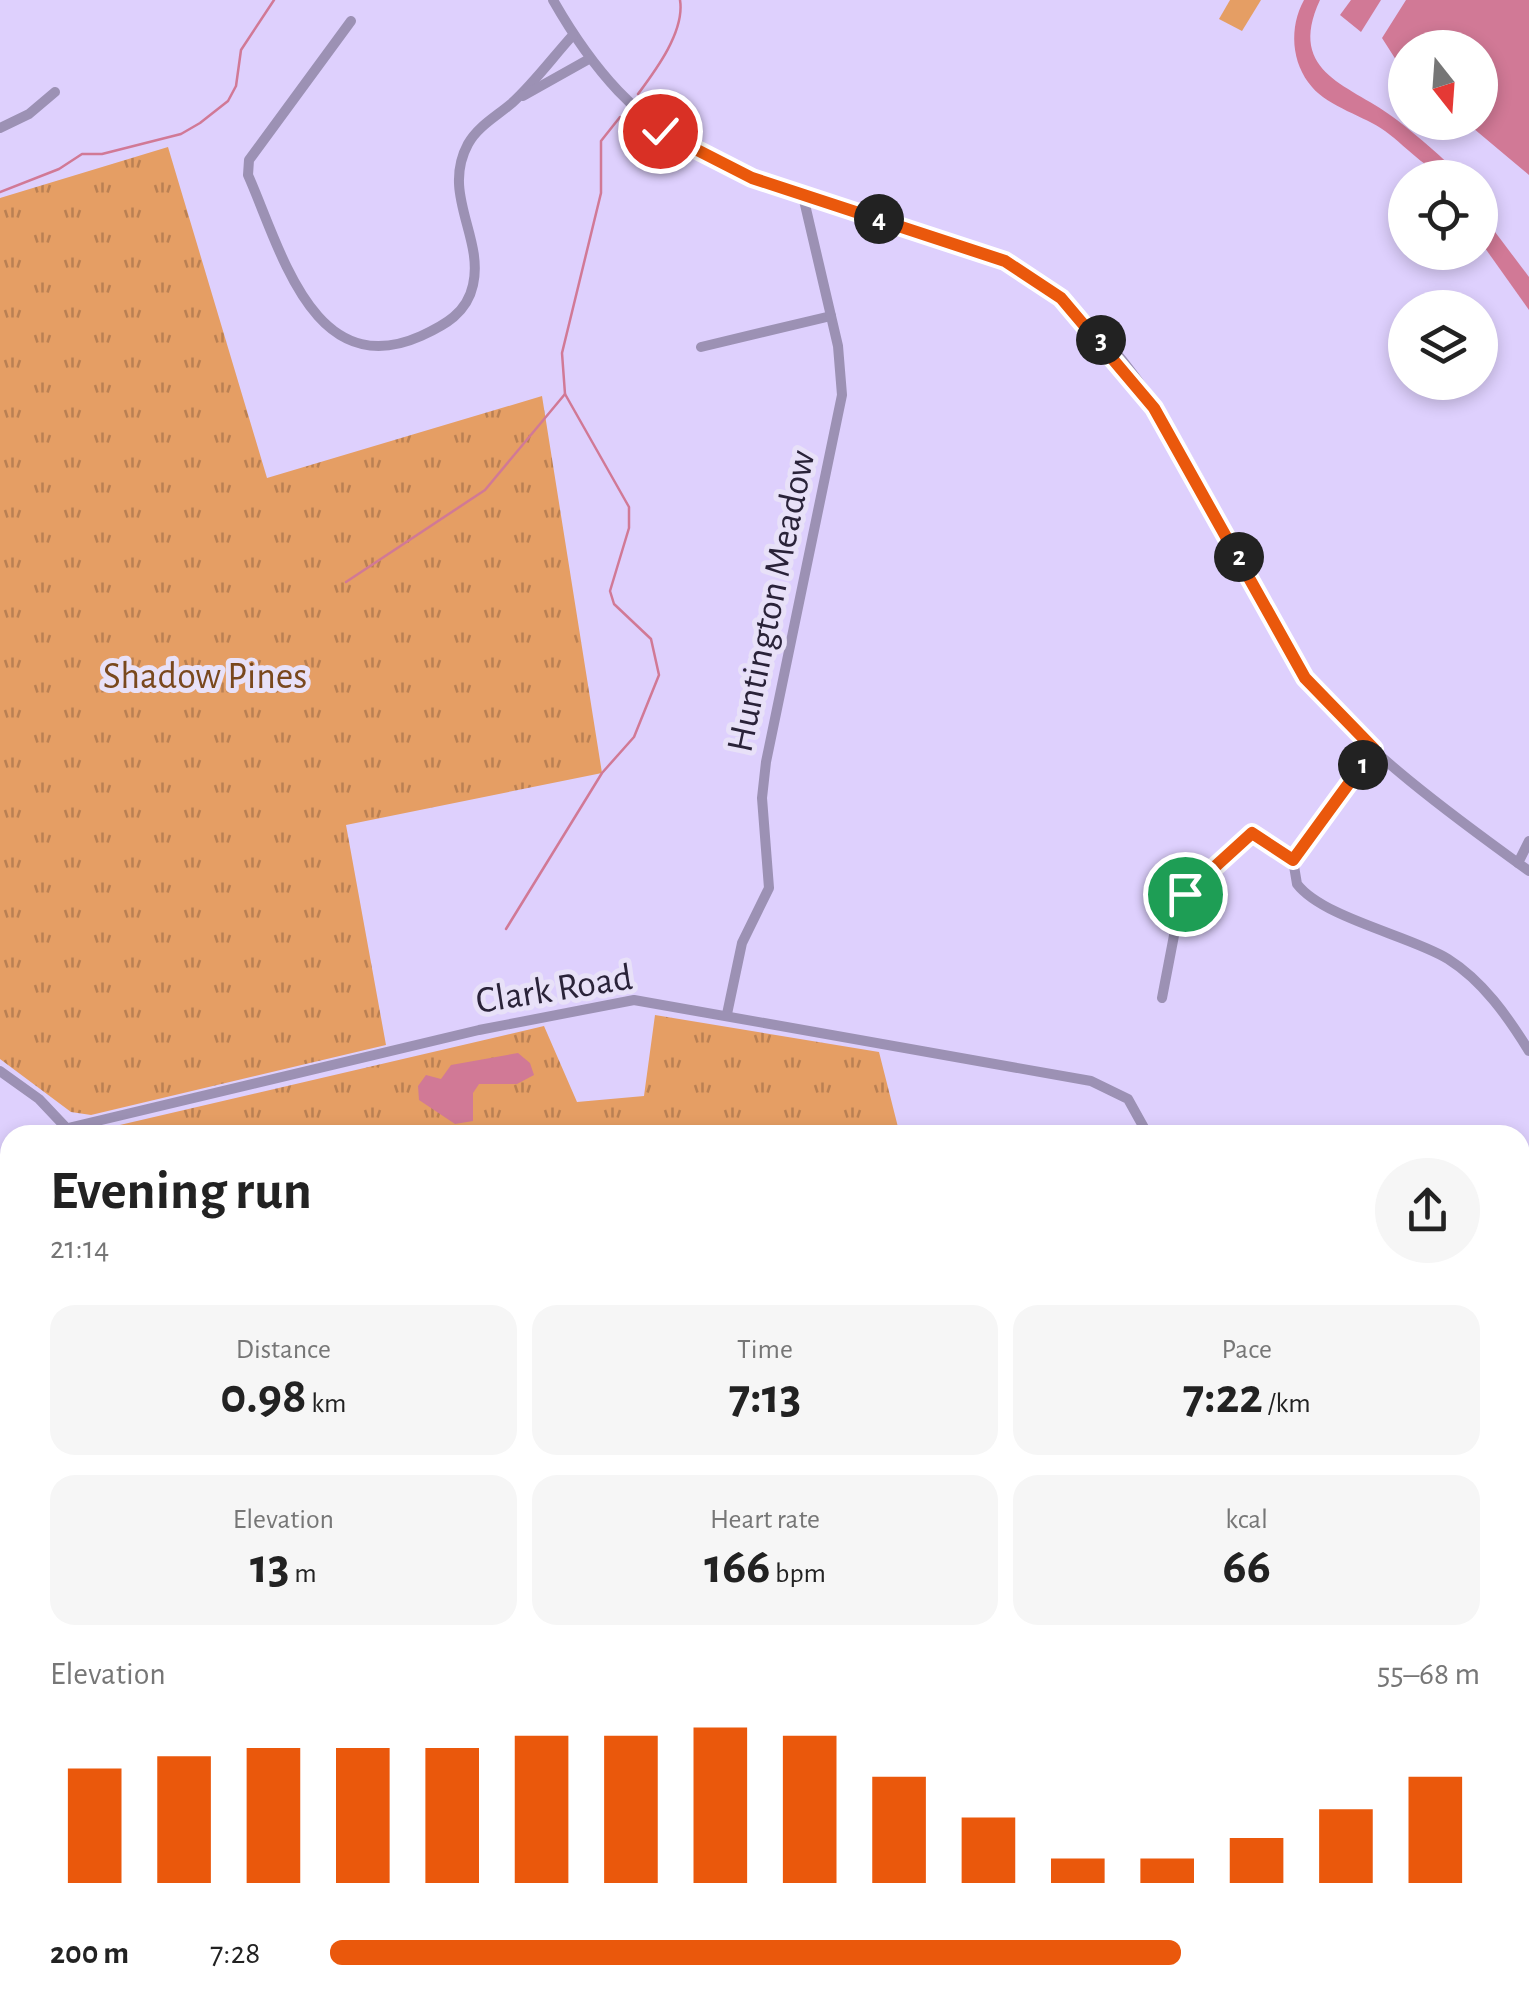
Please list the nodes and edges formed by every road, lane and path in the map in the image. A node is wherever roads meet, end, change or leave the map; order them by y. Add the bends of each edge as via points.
1 (553, 0) edge
2 (352, 21) dead end
3 (573, 35) junction
4 (589, 59) junction
5 (55, 92) dead end
6 (514, 101) junction
7 (0, 128) edge
8 (803, 196) junction
9 (831, 316) junction
10 (700, 347) dead end
11 (1374, 749) junction
12 (1529, 842) edge
13 (1293, 860) junction
14 (1518, 862) junction
15 (1529, 870) edge
16 (1162, 998) dead end
17 (727, 1014) junction
18 (1529, 1051) edge
19 (0, 1071) edge
20 (64, 1125) edge
21 (99, 1125) edge
22 (1143, 1125) edge

1 - 3 street
2 - 6 street via 249,160 248,175 313,315 338,336 394,346 443,326 460,311 474,286 474,269 458,197 459,169 476,131
3 - 4 street
3 - 6 street
4 - 6 street
4 - 8 street via 622,100 660,131 716,162
5 - 7 street
8 - 9 street, Huntington Meadow
8 - 11 street via 1005,261 1082,318 1167,428 1305,678
9 - 10 street
9 - 17 street, Huntington Meadow via 842,394 766,762 769,888 742,943
11 - 13 street
11 - 14 street
12 - 14 street
13 - 16 street via 1252,833 1185,894
13 - 18 street via 1294,878 1310,896 1466,972
14 - 15 street
17 - 21 street, Clark Road via 648,1001 608,1002
17 - 22 street, Clark Road via 1091,1082 1128,1098
19 - 20 street via 40,1098

